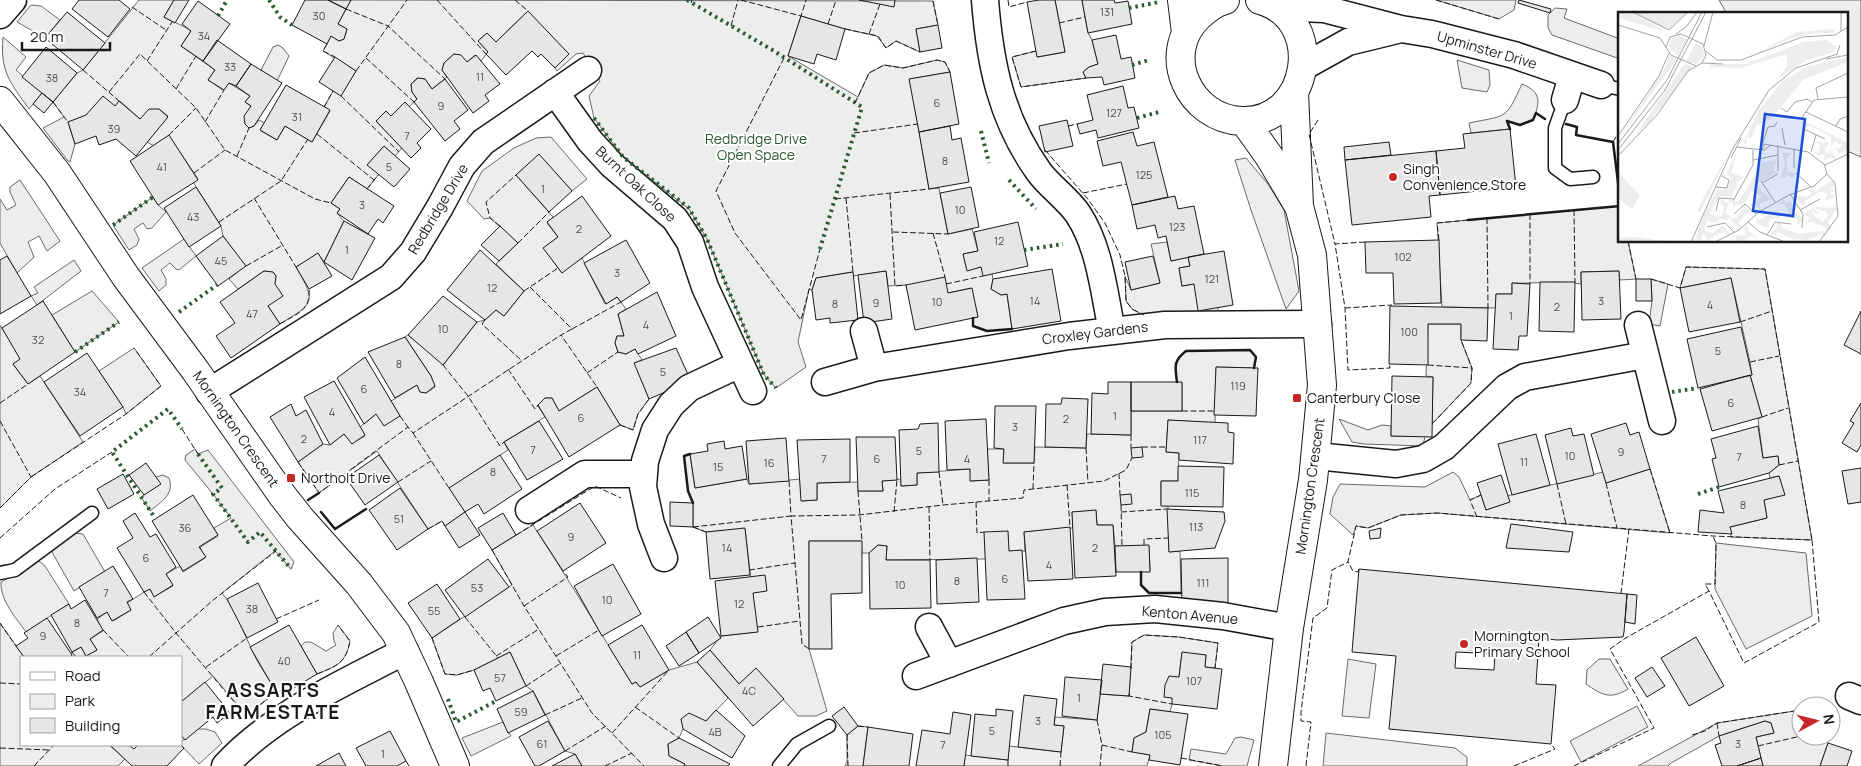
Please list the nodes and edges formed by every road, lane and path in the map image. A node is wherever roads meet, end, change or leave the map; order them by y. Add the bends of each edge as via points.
1 (13, 0) edge
2 (984, 0) edge
3 (1182, 0) edge
4 (1225, 0) edge
5 (1268, 3) edge
6 (0, 15) edge
7 (1400, 29) junction
8 (1186, 33) junction
9 (1303, 67) junction
10 (588, 70) dead end
11 (1611, 87) edge
12 (1568, 88) junction
13 (555, 92) junction
14 (1294, 92) junction
15 (0, 100) edge
16 (1244, 121) junction
17 (1593, 177) dead end
18 (1299, 206) junction
19 (1318, 324) junction
20 (1638, 325) dead end
21 (864, 331) dead end
22 (1112, 331) junction
23 (1646, 356) junction
24 (740, 364) junction
25 (874, 368) junction
26 (826, 382) dead end
27 (753, 391) dead end
28 (209, 392) junction
29 (1662, 421) dead end
30 (1316, 456) junction
31 (644, 474) junction
32 (529, 510) dead end
33 (92, 513) dead end
34 (664, 558) dead end
35 (0, 573) edge
36 (928, 627) dead end
37 (1289, 628) junction
38 (405, 651) junction
39 (949, 664) junction
40 (916, 676) dead end
41 (829, 726) dead end
42 (225, 766) edge
43 (455, 766) edge
44 (779, 766) edge
45 (1272, 766) edge

1 - 6 street
2 - 22 street via 988,40 1004,108 1017,137 1040,173 1078,214 1094,248
3 - 8 street, Mornington Crescent
4 - 8 street, Mornington Crescent via 1209,7
5 - 7 street, Upminster Drive via 1324,9
5 - 9 street, Mornington Crescent via 1291,21 1301,39
7 - 9 street, Upminster Drive via 1348,42
7 - 12 street, Upminster Drive via 1514,55
8 - 16 street, Mornington Crescent via 1180,62 1185,82 1206,109 1218,116
9 - 14 street, Mornington Crescent
10 - 13 street, Redbridge Drive
11 - 12 street, Upminster Drive
12 - 17 lane via 1555,128 1555,168 1570,179
13 - 24 street, Burnt Oak Close via 590,141 675,218 690,242 705,287
13 - 28 street, Redbridge Drive via 483,142 472,154 413,252 390,276
14 - 16 street, Mornington Crescent via 1277,110 1261,118
14 - 18 street, Mornington Crescent
15 - 28 street, Mornington Crescent via 57,172 126,277
16 - 18 street, Mornington Crescent
18 - 19 street, Mornington Crescent via 1312,255
19 - 22 street, Croxley Gardens via 1165,324
19 - 30 street, Mornington Crescent via 1322,386
20 - 23 street
21 - 25 street
22 - 25 street, Croxley Gardens
23 - 29 street
23 - 30 street via 1525,377 1507,387 1444,447 1423,459 1396,464
24 - 27 street, Burnt Oak Close
24 - 31 street via 690,388 671,405 655,430
25 - 26 street, Croxley Gardens
28 - 38 street, Mornington Crescent via 282,495 359,584 396,633
30 - 37 street, Mornington Crescent
31 - 32 street via 585,474
31 - 34 street via 643,487 651,524
33 - 35 lane via 15,570
36 - 39 street
37 - 39 street, Kenton Avenue via 1223,616 1155,609 1104,612 1064,621
37 - 45 street, Mornington Crescent
38 - 42 street via 271,726
38 - 43 street, Mornington Crescent
39 - 40 street, Kenton Avenue
41 - 44 lane via 797,744

